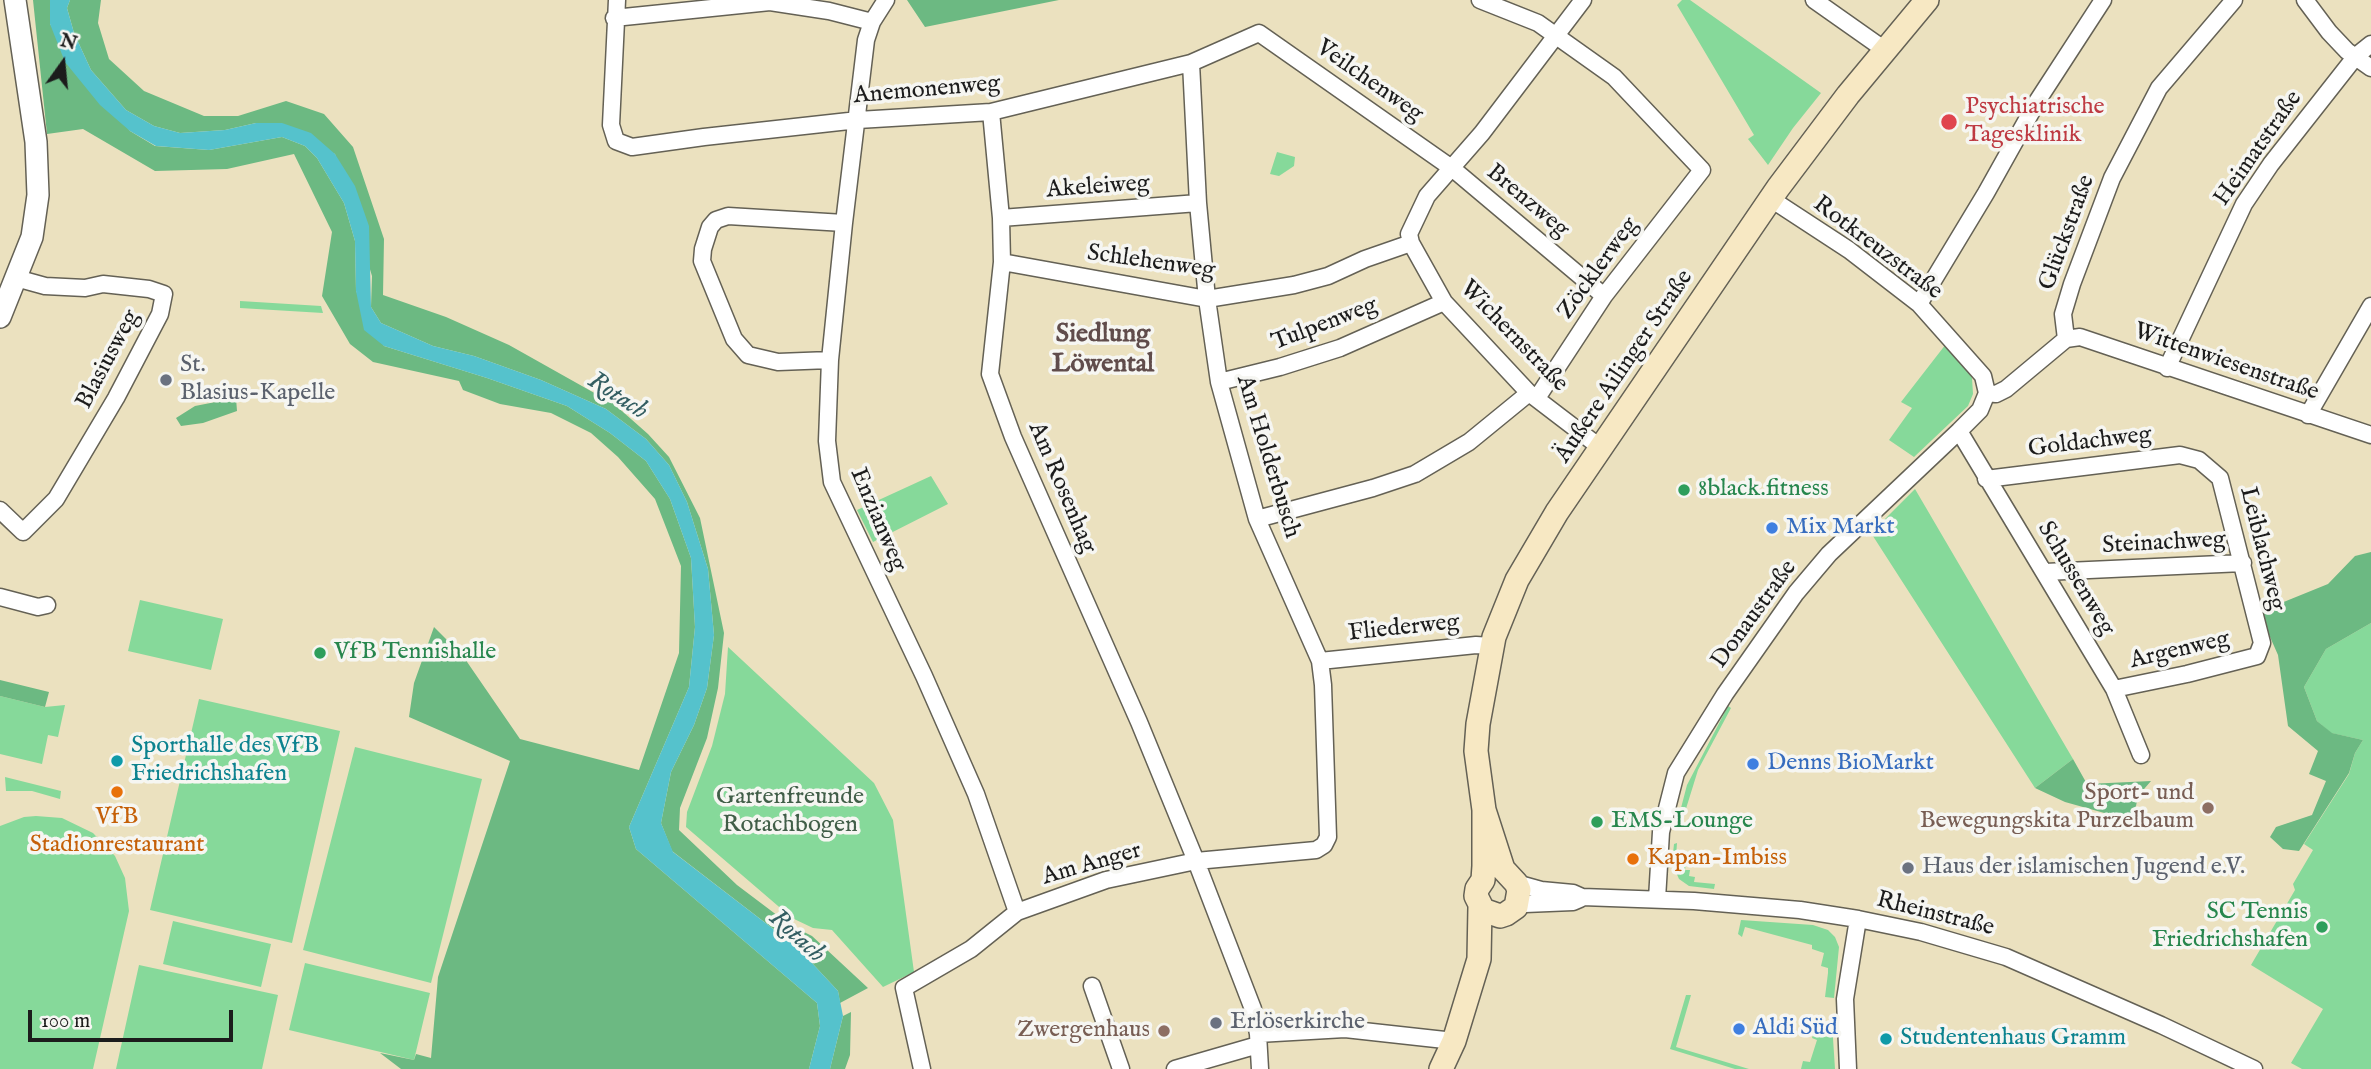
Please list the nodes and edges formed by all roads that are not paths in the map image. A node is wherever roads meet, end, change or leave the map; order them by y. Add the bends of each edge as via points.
1 (15, 0) edge
2 (617, 0) edge
3 (886, 0) edge
4 (1480, 0) edge
5 (1583, 0) edge
6 (1814, 0) edge
7 (1927, 0) edge
8 (2104, 0) edge
9 (2234, 0) edge
10 (2305, 0) edge
11 (614, 18) junction
12 (872, 22) junction
13 (1259, 33) joint
14 (1556, 35) junction
15 (2371, 44) edge
16 (1885, 50) junction
17 (2356, 56) junction
18 (1191, 63) junction
19 (2371, 68) edge
20 (991, 112) junction
21 (858, 120) junction
22 (1452, 169) junction
23 (1772, 199) junction
24 (1198, 203) junction
25 (1001, 218) junction
26 (844, 223) junction
27 (1411, 243) junction
28 (1002, 262) junction
29 (16, 278) junction
30 (1604, 296) junction
31 (1207, 299) junction
32 (1444, 302) junction
33 (1919, 303) junction
34 (2371, 306) edge
35 (2, 308) edge
36 (2066, 339) junction
37 (830, 360) junction
38 (2167, 369) junction
39 (1219, 382) junction
40 (1987, 393) junction
41 (1533, 395) junction
42 (2308, 415) junction
43 (1959, 431) junction
44 (2371, 435) edge
45 (1601, 448) junction
46 (2199, 460) joint
47 (1986, 479) junction
48 (0, 510) edge
49 (1257, 519) junction
50 (2243, 563) junction
51 (2045, 572) junction
52 (0, 597) edge
53 (47, 605) dead end
54 (1492, 646) junction
55 (2257, 656) joint
56 (1320, 661) junction
57 (2114, 689) junction
58 (2141, 755) dead end
59 (1484, 810) junction
60 (1317, 850) joint
61 (1196, 862) junction
62 (1512, 879) junction
63 (1483, 880) junction
64 (1582, 897) junction
65 (1657, 899) junction
66 (1480, 907) junction
67 (1511, 911) junction
68 (1017, 912) junction
69 (1858, 919) junction
70 (1479, 959) junction
71 (1092, 986) dead end
72 (1258, 1040) junction
73 (1454, 1041) junction
74 (922, 1069) edge
75 (1121, 1069) edge
76 (1175, 1069) edge
77 (1260, 1069) edge
78 (1441, 1069) edge
79 (1848, 1069) edge
80 (2254, 1069) edge

1 - 29 street via 36,142 38,195 32,236
2 - 11 street
3 - 12 street, Enzianweg
4 - 14 street via 1516,12
5 - 14 street
6 - 16 street
7 - 16 main road, Äußere Ailinger Straße
8 - 33 street via 2038,100
9 - 36 street, Glückstraße via 2159,88 2112,178 2063,314
10 - 17 street via 2329,32
11 - 12 street via 770,2 829,10
11 - 21 street, Anemonenweg via 611,125 617,141 632,147
12 - 21 street, Enzianweg
13 - 18 street, Anemonenweg
13 - 22 street, Veilchenweg
14 - 22 street
14 - 30 street, Zöcklerweg via 1614,77 1702,170
15 - 17 street, Heimatstraße
16 - 23 main road, Äußere Ailinger Straße
17 - 19 street
17 - 38 street, Heimatstraße via 2244,204
18 - 20 street, Anemonenweg
18 - 24 street, Am Holderbusch
20 - 21 street, Anemonenweg
20 - 25 street, Am Rosenhag
21 - 26 street, Enzianweg
22 - 27 street via 1427,196 1410,229
22 - 30 street, Brenzweg
23 - 33 street, Rotkreuzstraße
23 - 45 main road, Äußere Ailinger Straße
24 - 25 street, Akeleiweg
24 - 31 street, Am Holderbusch
25 - 28 street, Am Rosenhag
26 - 37 street, Enzianweg
26 - 37 street via 729,216 710,227 703,249 702,261 734,339 748,355 778,362
27 - 31 street, Schlehenweg via 1328,276
27 - 32 street, Wichernstraße
28 - 31 street, Schlehenweg
28 - 61 street, Am Rosenhag via 990,374
29 - 35 street
29 - 48 street, Blasiusweg via 45,286 103,284 164,294 160,314 116,398 56,499 23,532
30 - 41 street, Zöcklerweg
31 - 39 street, Am Holderbusch
32 - 39 street, Tulpenweg via 1340,348
32 - 41 street, Wichernstraße
33 - 40 street, Rotkreuzstraße via 1983,376
34 - 42 street
36 - 38 street, Wittenwiesenstraße via 2080,337
36 - 40 street via 2006,389
37 - 68 street, Enzianweg via 827,441 832,482 976,794
38 - 42 street, Wittenwiesenstraße
39 - 49 street, Am Holderbusch
40 - 43 street, Donaustraße via 1980,410
41 - 45 street, Wichernstraße
41 - 49 street, Zöcklerweg via 1415,474
42 - 44 street, Wittenwiesenstraße
43 - 47 street, Schussenweg
43 - 65 street, Donaustraße via 1829,554 1725,694 1676,774 1661,832
45 - 54 main road, Äußere Ailinger Straße via 1517,580
46 - 47 street, Goldachweg via 2180,455
46 - 50 street, Leiblachweg via 2220,478
47 - 51 street, Schussenweg
49 - 56 street, Am Holderbusch
50 - 51 street, Steinachweg
50 - 55 street, Leiblachweg via 2262,643
51 - 57 street, Schussenweg
52 - 53 street
54 - 56 street, Fliederweg
54 - 59 main road, Äußere Ailinger Straße via 1476,751
55 - 57 street, Argenweg
56 - 60 street, Am Holderbusch via 1328,837
57 - 58 street, Schussenweg
59 - 62 main road via 1503,869
59 - 63 main road
60 - 61 street, Am Anger
61 - 68 street, Am Anger via 1106,880
61 - 72 street, Am Rosenhag via 1253,1009
62 - 63 main road via 1495,873
62 - 64 street, Rheinstraße via 1526,887
62 - 67 main road via 1520,896
63 - 66 main road via 1476,896
64 - 65 street, Rheinstraße
64 - 67 street, Rheinstraße via 1573,902 1525,904
65 - 69 street, Rheinstraße
66 - 67 main road via 1493,916
66 - 70 main road
67 - 70 main road
68 - 74 street, Am Anger via 971,949 904,988
69 - 79 street via 1845,999
69 - 80 street, Rheinstraße via 2006,957
70 - 73 main road
71 - 75 street
72 - 73 street via 1345,1029
72 - 76 street
72 - 77 street, Am Rosenhag
73 - 78 main road

